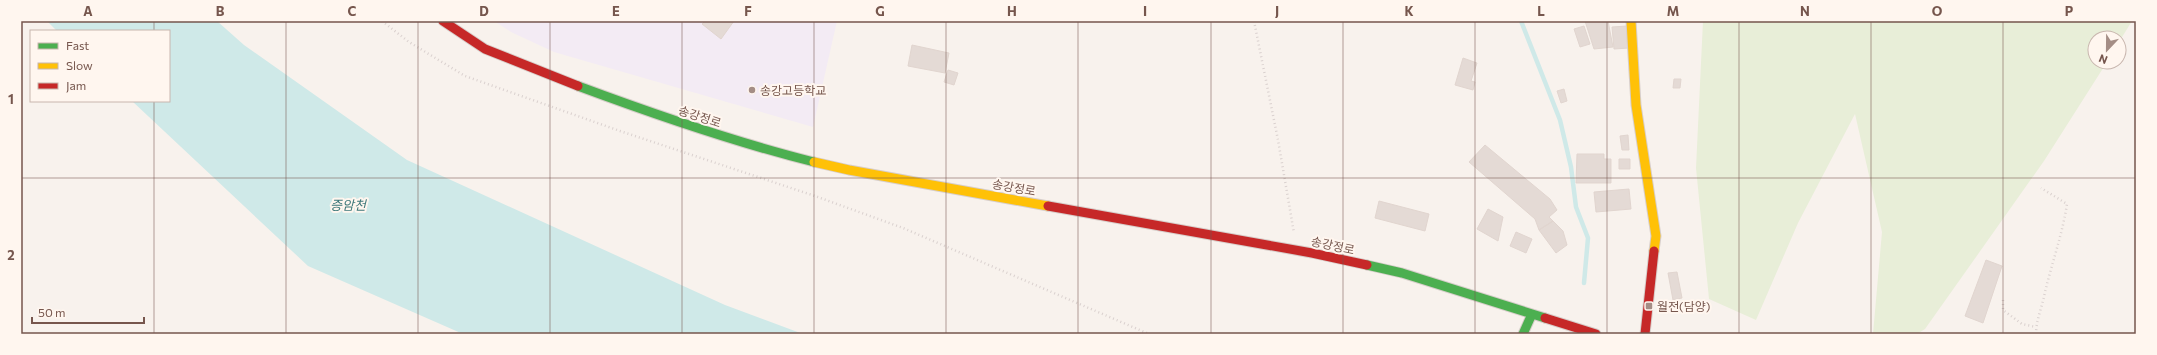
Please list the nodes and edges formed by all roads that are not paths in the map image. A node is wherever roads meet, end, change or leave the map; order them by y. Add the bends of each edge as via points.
1 (443, 21) edge
2 (1631, 21) edge
3 (1532, 314) junction
4 (1523, 334) edge
5 (1596, 334) edge
6 (1645, 334) edge

1 - 3 main road, 송강정로 via 485,48 542,73 646,111 805,161 1298,250 1402,273
2 - 6 main road via 1636,105 1656,236
3 - 4 main road
3 - 5 main road, 송강정로

